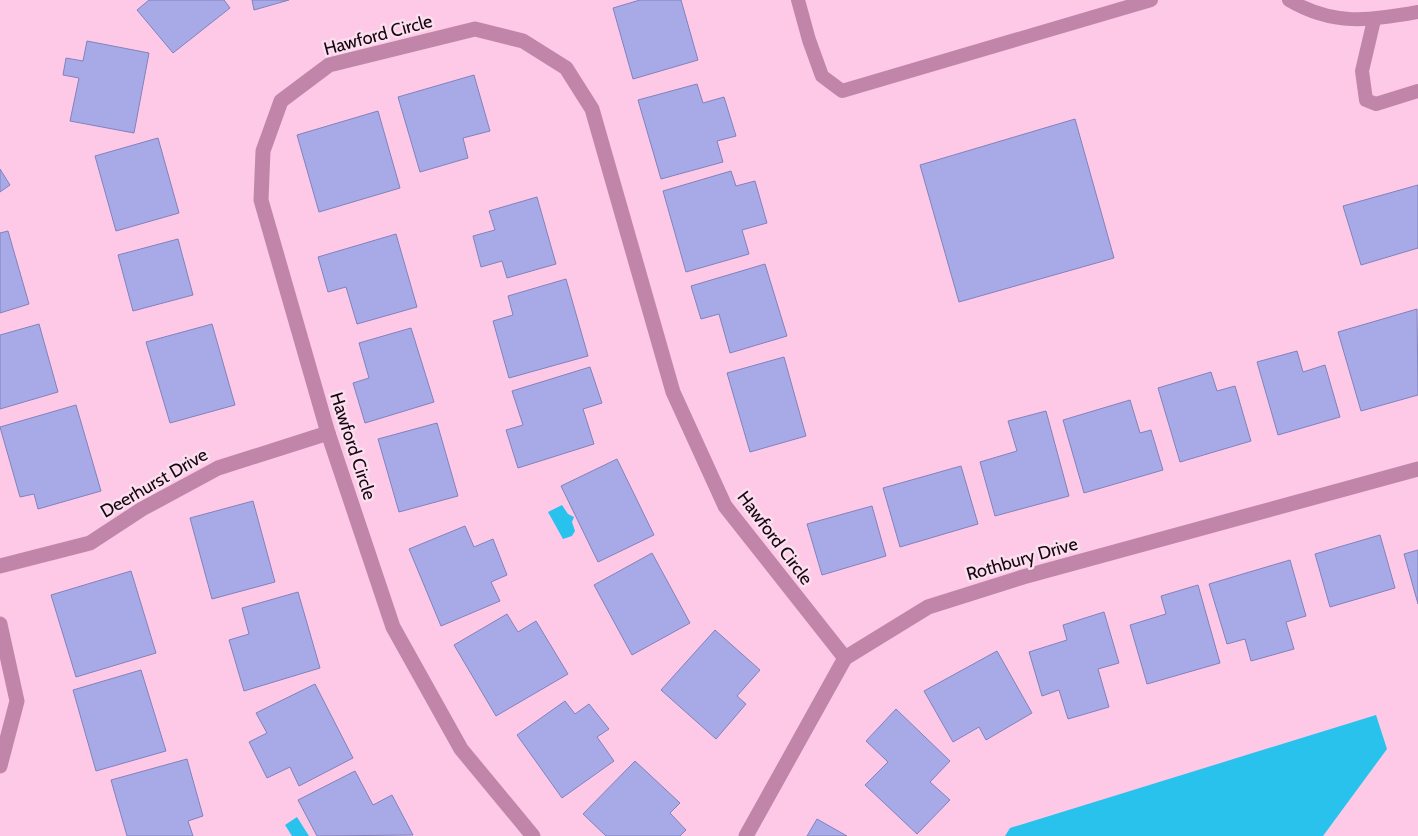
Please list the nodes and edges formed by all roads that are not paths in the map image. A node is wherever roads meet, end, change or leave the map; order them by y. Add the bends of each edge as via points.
1 (798, 0) edge
2 (1151, 0) edge
3 (1289, 0) edge
4 (1418, 12) edge
5 (1374, 20) junction
6 (1418, 91) edge
7 (328, 433) junction
8 (1418, 469) edge
9 (0, 566) edge
10 (0, 624) edge
11 (844, 658) junction
12 (0, 766) edge
13 (533, 836) edge
14 (746, 836) edge

1 - 2 lane via 822,76 842,91
3 - 5 lane via 1334,19
4 - 5 lane
5 - 6 lane via 1362,71 1366,100 1376,104
7 - 9 street, Deerhurst Drive via 218,468 142,509 90,543
7 - 11 street, Hawford Circle via 261,200 263,151 281,101 329,65 475,29 523,41 566,68 592,109 673,392 725,506
7 - 13 street, Hawford Circle via 393,627 461,750
8 - 11 street, Rothbury Drive via 1023,577 928,608
10 - 12 street via 17,701
11 - 14 street

